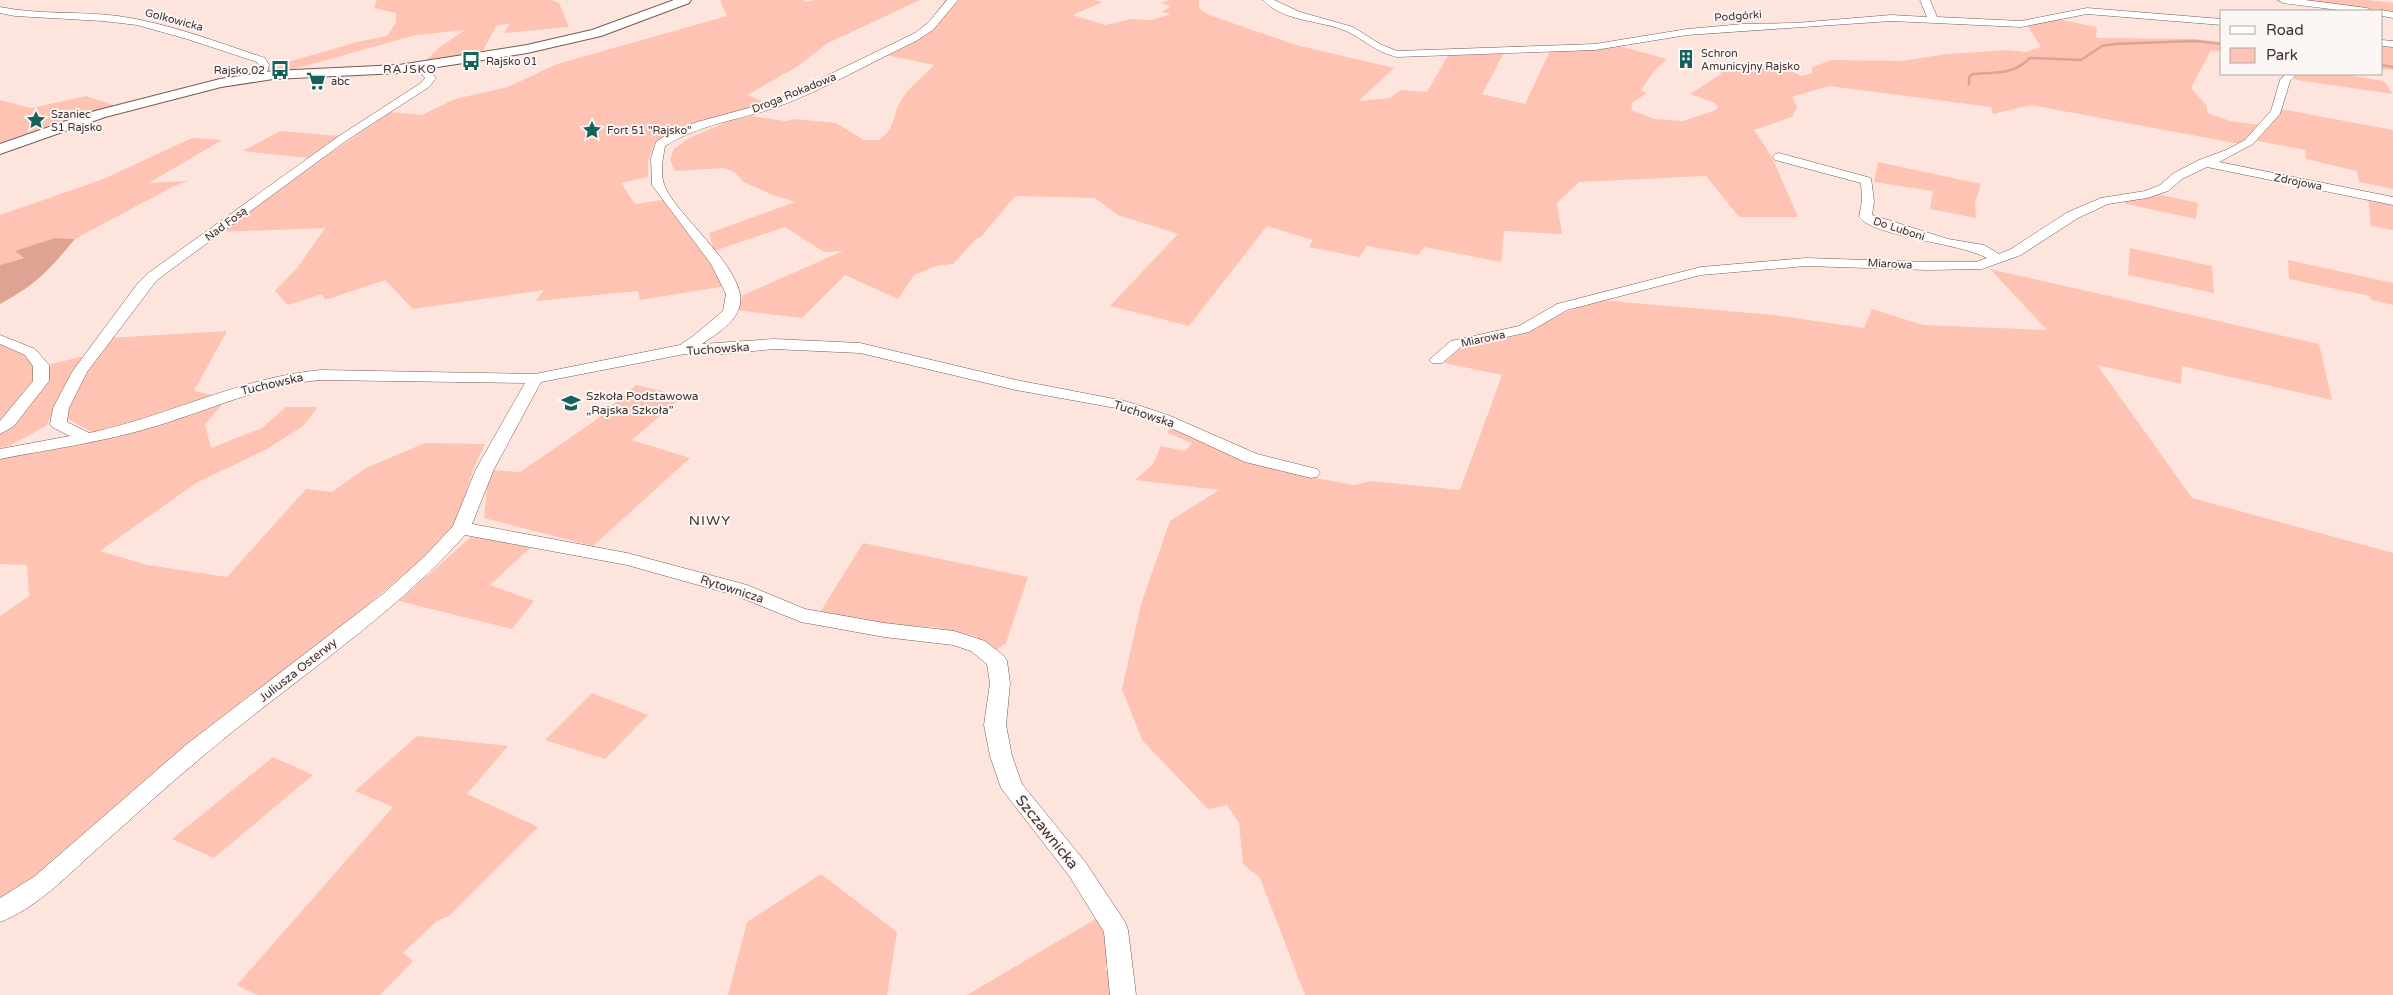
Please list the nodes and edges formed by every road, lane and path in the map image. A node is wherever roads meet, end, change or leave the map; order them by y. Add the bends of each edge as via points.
1 (684, 0) edge
2 (953, 0) edge
3 (1268, 0) edge
4 (1925, 0) edge
5 (2283, 0) edge
6 (0, 10) edge
7 (2359, 10) edge
8 (1933, 19) junction
9 (2220, 22) edge
10 (423, 66) junction
11 (2291, 75) edge
12 (261, 76) junction
13 (0, 149) edge
14 (1779, 157) dead end
15 (2203, 163) junction
16 (2393, 201) edge
17 (1998, 259) junction
18 (0, 339) edge
19 (685, 349) junction
20 (1437, 360) dead end
21 (535, 379) junction
22 (58, 424) junction
23 (0, 430) edge
24 (86, 438) junction
25 (2, 453) edge
26 (1312, 473) dead end
27 (461, 528) junction
28 (997, 661) joint
29 (0, 911) edge
30 (1123, 995) edge

1 - 10 street via 614,28 577,38
2 - 19 street, Droga Rokadowa via 926,31 837,76 773,104 682,130 660,144 658,184 718,265 735,296 733,307 718,324
3 - 8 street, Podgórki via 1286,10 1352,30 1383,51 1410,54 1596,47 1743,27 1891,18
4 - 8 street
5 - 7 street
6 - 12 street, Golkowicka via 34,16 116,19 178,32 261,60 264,66
8 - 9 street, Podgórki via 2021,24 2088,11
10 - 12 street
10 - 22 street, Nad Fosą via 431,78 426,86 343,138 152,277 86,363 58,412
11 - 15 street, Miarowa via 2285,80 2276,112 2249,142
12 - 13 street via 132,105
14 - 17 street, Do Luboni via 1867,181 1865,217 1874,222 1940,241 1979,248
15 - 16 street, Zdrojowa
15 - 17 street, Miarowa via 2178,176 2164,188 2105,201 2073,215 2024,248
17 - 20 street, Miarowa via 1977,266 1806,262 1701,271 1562,306 1524,329 1456,344
18 - 23 street via 30,352 41,365 41,381
19 - 21 street, Tuchowska
19 - 26 street, Tuchowska via 774,344 860,348 1025,387 1119,404 1162,418 1251,458
21 - 24 street, Tuchowska via 296,376 236,392 149,423
21 - 27 street, Juliusza Osterwy via 485,469
22 - 24 street
22 - 25 street
24 - 25 street
27 - 28 street, Rytownicza via 627,559 740,590 801,615 954,638 978,646
27 - 29 street, Juliusza Osterwy via 392,598 195,750 43,883
28 - 30 street, Szczawnicka via 1000,683 995,724 1012,788 1078,870 1116,930

